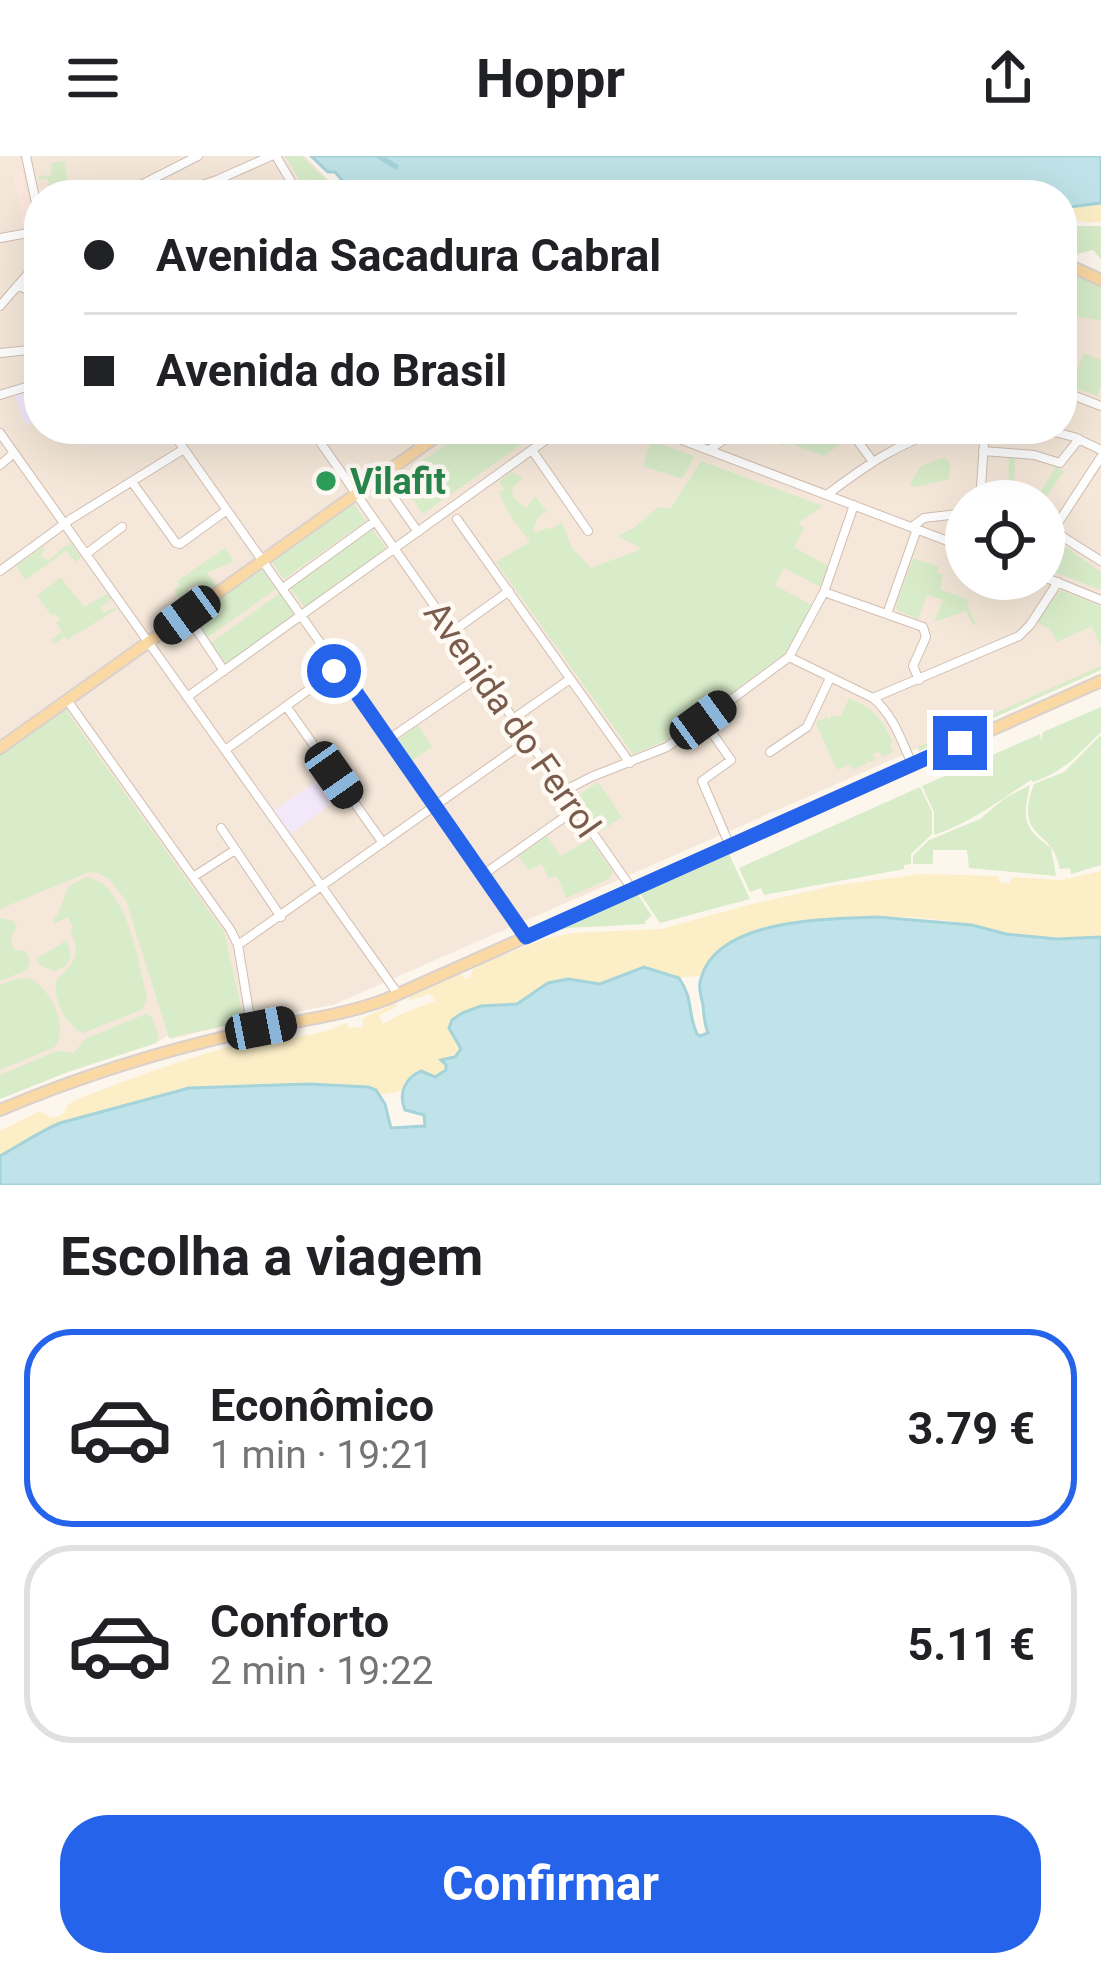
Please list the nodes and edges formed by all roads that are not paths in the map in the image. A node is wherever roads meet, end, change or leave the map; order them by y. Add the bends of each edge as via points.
1 (199, 156) edge
2 (274, 156) edge
3 (151, 180) edge
4 (217, 180) edge
5 (24, 279) edge
6 (19, 285) junction
7 (24, 288) edge
8 (0, 306) edge
9 (0, 433) edge
10 (1079, 439) joint
11 (1077, 442) edge
12 (180, 444) edge
13 (321, 444) edge
14 (420, 444) edge
15 (426, 444) edge
16 (540, 444) edge
17 (693, 444) edge
18 (718, 444) edge
19 (860, 444) edge
20 (905, 444) edge
21 (984, 444) edge
22 (1075, 444) edge
23 (422, 447) junction
24 (184, 449) junction
25 (532, 450) junction
26 (709, 450) junction
27 (983, 452) junction
28 (14, 453) junction
29 (1101, 453) edge
30 (873, 462) junction
31 (0, 466) edge
32 (380, 478) junction
33 (981, 480) edge
34 (132, 482) junction
35 (356, 494) junction
36 (828, 494) junction
37 (1065, 504) edge
38 (854, 505) junction
39 (227, 510) junction
40 (945, 516) edge
41 (457, 519) dead end
42 (374, 522) junction
43 (65, 525) junction
44 (122, 527) dead end
45 (915, 528) junction
46 (588, 531) dead end
47 (418, 532) junction
48 (1065, 537) edge
49 (945, 540) edge
50 (393, 550) junction
51 (86, 554) junction
52 (263, 560) junction
53 (1101, 561) edge
54 (0, 572) edge
55 (1065, 585) edge
56 (283, 588) junction
57 (508, 591) junction
58 (824, 592) junction
59 (1046, 600) edge
60 (1101, 600) edge
61 (887, 614) junction
62 (187, 615) junction
63 (302, 615) junction
64 (452, 632) junction
65 (149, 642) junction
66 (789, 657) junction
67 (339, 668) junction
68 (224, 671) junction
69 (482, 675) junction
70 (830, 678) junction
71 (570, 679) junction
72 (919, 680) junction
73 (1101, 681) edge
74 (886, 694) junction
75 (187, 697) junction
76 (873, 698) junction
77 (67, 700) junction
78 (286, 706) junction
79 (883, 706) junction
80 (513, 720) junction
81 (703, 720) junction
82 (389, 739) junction
83 (527, 740) junction
84 (0, 748) edge
85 (225, 750) junction
86 (770, 752) dead end
87 (630, 763) junction
88 (912, 764) junction
89 (564, 791) junction
90 (436, 806) junction
91 (576, 809) junction
92 (221, 829) dead end
93 (383, 844) junction
94 (730, 846) junction
95 (235, 850) junction
96 (484, 874) junction
97 (193, 877) junction
98 (322, 887) junction
99 (632, 890) junction
100 (281, 917) junction
101 (526, 937) junction
102 (238, 945) junction
103 (398, 994) junction
104 (253, 1030) junction
105 (0, 1110) edge

1 - 3 street
2 - 4 street
5 - 6 street
6 - 7 street
6 - 8 street
9 - 28 street
10 - 11 street
10 - 29 street
12 - 24 street
13 - 35 street, Avenida do Ferrol
14 - 23 street
15 - 23 main road
16 - 25 street
17 - 26 street
18 - 26 street
19 - 30 street
20 - 30 street
21 - 27 street
22 - 27 street via 1060,463
23 - 32 main road
24 - 34 street
24 - 39 street
25 - 46 street
25 - 47 street
26 - 36 street
27 - 33 street
28 - 31 street
28 - 43 street
29 - 37 street
30 - 36 street
32 - 35 main road
32 - 47 street
34 - 39 street via 176,543
34 - 43 street
35 - 42 street, Avenida do Ferrol
35 - 52 main road
36 - 38 street
38 - 45 street
38 - 58 street
39 - 52 street
40 - 45 street
41 - 57 street
42 - 50 street, Avenida do Ferrol
42 - 56 street
43 - 51 street
43 - 54 street
44 - 51 street
45 - 49 street
45 - 61 street
47 - 50 street
48 - 53 street
50 - 63 street
50 - 64 street, Avenida do Ferrol
51 - 65 street
52 - 56 street
52 - 62 main road
55 - 60 street
56 - 63 street
57 - 64 street
57 - 71 street
58 - 61 street
58 - 66 street
59 - 72 street via 1019,635
61 - 72 street via 923,627 913,666
62 - 65 main road
62 - 68 street
63 - 67 street
63 - 68 street
64 - 69 street, Avenida do Ferrol
65 - 75 street
65 - 77 main road
66 - 70 street
66 - 81 street
67 - 78 street
67 - 82 street
68 - 75 street
69 - 80 street, Avenida do Ferrol
69 - 82 street
70 - 76 street
70 - 86 street via 808,728
71 - 80 street
71 - 87 street
72 - 74 street
73 - 88 main road
74 - 76 street
74 - 79 street
75 - 85 street
76 - 79 street
77 - 84 main road
77 - 97 street
78 - 85 street
78 - 93 street
79 - 88 street
80 - 83 street, Avenida do Ferrol
81 - 87 street
81 - 94 street via 731,760 702,781
82 - 90 street
83 - 89 street, Avenida do Ferrol
83 - 90 street
85 - 98 street
87 - 89 street
88 - 94 main road
89 - 91 street, Avenida do Ferrol
90 - 93 street
90 - 96 street
91 - 96 street
91 - 99 street, Avenida do Ferrol
92 - 95 street
93 - 98 street
94 - 99 main road
95 - 97 street
95 - 100 street
96 - 101 street
97 - 102 street
98 - 100 street
98 - 103 street
99 - 101 main road
100 - 102 street
101 - 103 main road
102 - 104 street
103 - 104 main road
104 - 105 main road via 132,1061

